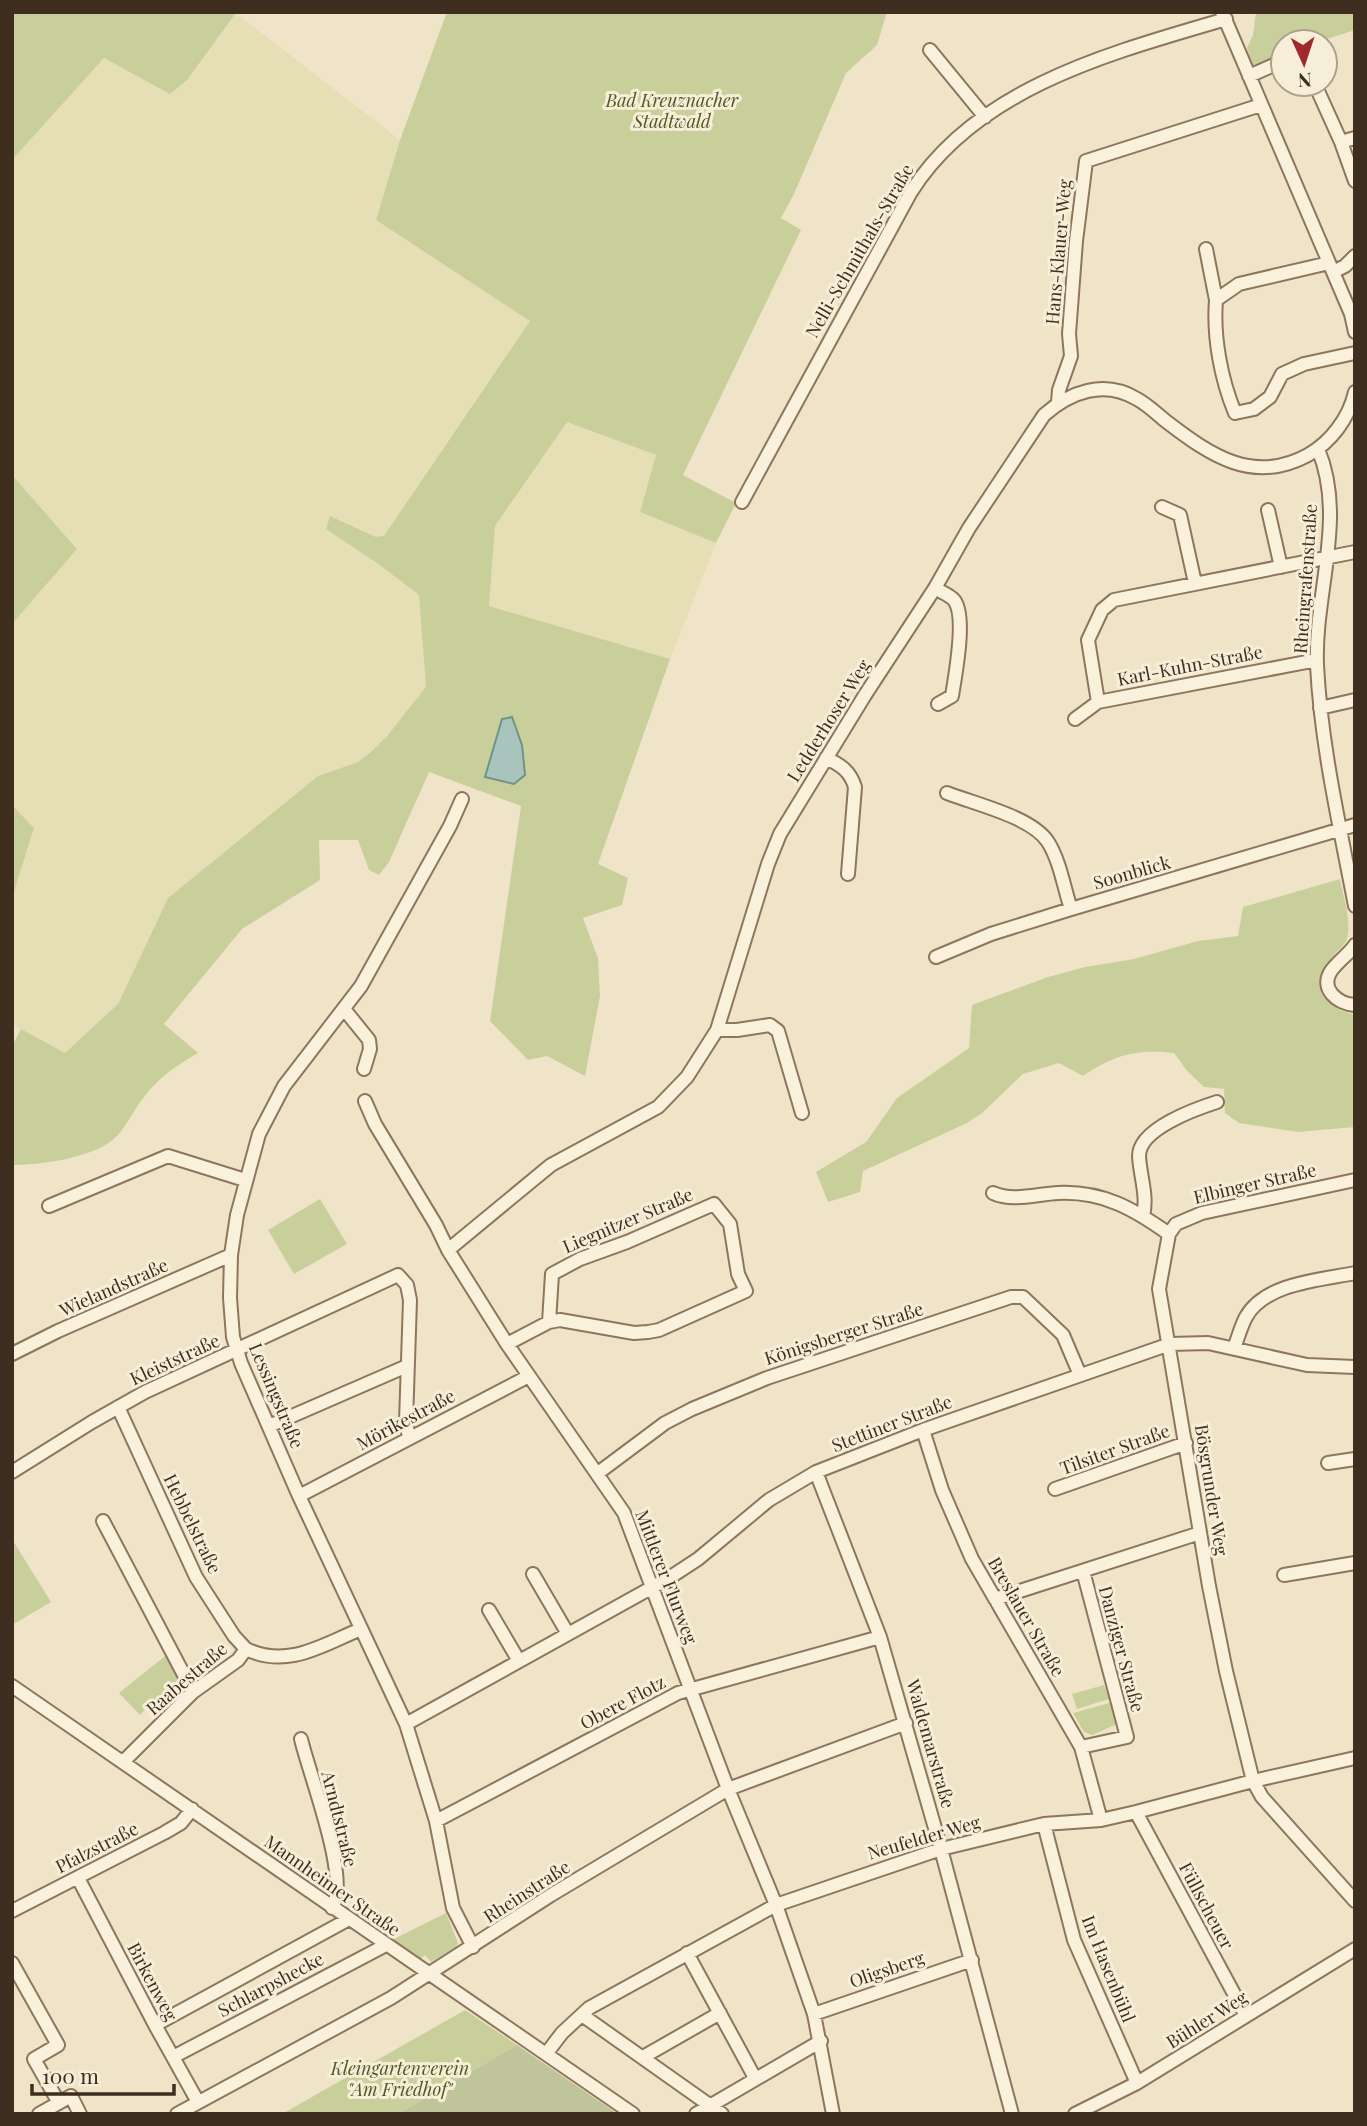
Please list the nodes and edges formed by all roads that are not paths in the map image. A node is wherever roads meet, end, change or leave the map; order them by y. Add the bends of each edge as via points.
1 (1224, 16) edge
2 (930, 50) dead end
3 (1269, 67) edge
4 (1249, 76) junction
5 (1321, 98) edge
6 (1261, 106) junction
7 (985, 117) junction
8 (1355, 138) edge
9 (1341, 142) junction
10 (1355, 181) edge
11 (1206, 249) dead end
12 (1355, 256) edge
13 (1331, 268) junction
14 (1216, 300) junction
15 (1355, 332) edge
16 (1355, 353) edge
17 (1355, 392) edge
18 (1058, 402) junction
19 (1318, 449) junction
20 (742, 502) dead end
21 (1162, 507) dead end
22 (1268, 510) dead end
23 (1355, 552) edge
24 (1326, 558) junction
25 (1281, 566) junction
26 (1195, 583) junction
27 (935, 589) junction
28 (1317, 660) junction
29 (1355, 700) edge
30 (1098, 702) junction
31 (938, 704) dead end
32 (1320, 708) junction
33 (1075, 719) dead end
34 (826, 758) junction
35 (947, 793) dead end
36 (462, 799) dead end
37 (1355, 825) edge
38 (1341, 830) junction
39 (848, 874) dead end
40 (1355, 906) edge
41 (1071, 909) junction
42 (1355, 945) edge
43 (936, 957) dead end
44 (1355, 1005) edge
45 (344, 1009) junction
46 (717, 1030) junction
47 (364, 1069) dead end
48 (365, 1101) dead end
49 (1217, 1102) dead end
50 (802, 1113) dead end
51 (245, 1180) junction
52 (1355, 1180) edge
53 (993, 1193) dead end
54 (49, 1206) dead end
55 (1143, 1216) junction
56 (1170, 1234) junction
57 (448, 1250) junction
58 (232, 1255) junction
59 (1355, 1273) edge
60 (549, 1322) junction
61 (507, 1344) junction
62 (1170, 1344) junction
63 (1234, 1348) junction
64 (236, 1351) junction
65 (12, 1354) edge
66 (407, 1366) junction
67 (1355, 1367) edge
68 (1080, 1375) junction
69 (529, 1376) junction
70 (118, 1407) junction
71 (269, 1426) junction
72 (923, 1430) junction
73 (409, 1438) junction
74 (1186, 1443) junction
75 (1355, 1458) edge
76 (1328, 1464) dead end
77 (12, 1472) edge
78 (598, 1472) junction
79 (816, 1472) junction
80 (1055, 1489) dead end
81 (299, 1496) junction
82 (103, 1521) dead end
83 (1200, 1533) junction
84 (1355, 1563) edge
85 (1083, 1571) junction
86 (533, 1574) dead end
87 (1284, 1575) dead end
88 (653, 1587) junction
89 (995, 1599) junction
90 (489, 1610) dead end
91 (362, 1629) junction
92 (568, 1634) junction
93 (880, 1637) junction
94 (246, 1649) junction
95 (519, 1661) junction
96 (12, 1686) edge
97 (690, 1690) junction
98 (193, 1692) junction
99 (906, 1723) junction
100 (406, 1724) junction
101 (301, 1739) dead end
102 (1081, 1748) junction
103 (1355, 1758) edge
104 (123, 1762) junction
105 (1253, 1780) junction
106 (728, 1789) junction
107 (192, 1810) junction
108 (1136, 1812) junction
109 (1101, 1820) junction
110 (436, 1821) junction
111 (1044, 1824) junction
112 (941, 1849) junction
113 (78, 1878) junction
114 (1355, 1901) edge
115 (776, 1905) junction
116 (332, 1908) junction
117 (12, 1911) edge
118 (349, 1919) junction
119 (386, 1945) junction
120 (473, 1947) junction
121 (1355, 1949) edge
122 (687, 1954) junction
123 (972, 1960) junction
124 (12, 1963) edge
125 (429, 1974) junction
126 (720, 2013) junction
127 (814, 2014) junction
128 (582, 2015) junction
129 (1246, 2016) junction
130 (155, 2025) junction
131 (821, 2042) junction
132 (546, 2054) junction
133 (173, 2057) junction
134 (643, 2057) junction
135 (755, 2078) junction
136 (1137, 2083) junction
137 (198, 2102) junction
138 (59, 2103) junction
139 (709, 2105) junction
140 (39, 2114) edge
141 (80, 2114) edge
142 (177, 2114) edge
143 (633, 2114) edge
144 (696, 2114) edge
145 (722, 2114) edge
146 (833, 2114) edge
147 (1012, 2114) edge
148 (1075, 2114) edge

1 - 4 street
1 - 7 street, Nelli-Schmithals-Straße via 1087,62
2 - 7 street
3 - 4 street
4 - 6 street
5 - 9 street
6 - 13 street
6 - 18 street, Hans-Klauer-Weg via 1086,161 1075,254 1071,356
7 - 20 street, Nelli-Schmithals-Straße via 942,151 918,181
8 - 9 street
9 - 10 street
11 - 14 street
12 - 13 street via 1345,266
13 - 14 street via 1239,284
13 - 15 street
14 - 16 street via 1214,323 1227,395 1235,413 1254,409 1270,397 1282,374 1304,364
17 - 19 street via 1345,418
18 - 19 street, Ledderhoser Weg via 1081,391 1100,389 1128,395 1224,460 1251,468 1280,466
18 - 27 street, Ledderhoser Weg via 1019,450
19 - 24 street, Rheingrafenstraße via 1330,497
21 - 26 street via 1180,515
22 - 25 street
23 - 24 street
24 - 25 street
24 - 28 street, Rheingrafenstraße
25 - 26 street
26 - 30 street via 1114,600 1102,610 1088,640
27 - 31 street via 954,598 959,609 959,656 952,696
27 - 34 street, Ledderhoser Weg
28 - 30 street, Karl-Kuhn-Straße
28 - 32 street, Rheingrafenstraße
29 - 32 street
30 - 33 street, Karl-Kuhn-Straße
32 - 38 street, Rheingrafenstraße
34 - 39 street via 846,769 855,787
34 - 46 street, Ledderhoser Weg via 780,834
35 - 41 street via 1043,835
36 - 45 street, Lessingstraße via 361,986
37 - 38 street, Soonblick
38 - 40 street, Rheingrafenstraße
38 - 41 street, Soonblick
41 - 43 street, Soonblick
42 - 44 street via 1330,972 1327,984 1332,996
45 - 47 street via 369,1041
45 - 51 street, Lessingstraße via 284,1086 258,1134
46 - 50 street via 770,1025 778,1031
46 - 57 street, Ledderhoser Weg via 687,1077 658,1107 551,1165
48 - 57 street, Mittlerer Flurweg
49 - 55 street via 1183,1114 1152,1133 1142,1145
51 - 54 street via 168,1156
51 - 58 street, Lessingstraße
52 - 56 street, Elbinger Straße via 1202,1213 1176,1224
53 - 55 street via 1006,1197 1096,1195
55 - 56 street
56 - 62 street, Bösgrunder Weg via 1159,1289
57 - 61 street, Mittlerer Flurweg
58 - 64 street, Lessingstraße via 231,1324
58 - 65 street, Wielandstraße
59 - 63 street via 1284,1288 1258,1303 1246,1316
60 - 60 street, Liegnitzer Straße via 552,1274 714,1204 730,1224 738,1274 746,1291 648,1332 575,1321
60 - 61 street
61 - 69 street, Mittlerer Flurweg
62 - 63 street, Stettiner Straße
62 - 68 street, Stettiner Straße
62 - 74 street, Bösgrunder Weg
63 - 67 street, Stettiner Straße via 1307,1365
64 - 66 street, Kleiststraße via 398,1275 407,1285 410,1300
64 - 70 street, Kleiststraße
64 - 71 street, Lessingstraße
66 - 71 street
66 - 73 street
68 - 72 street, Stettiner Straße
68 - 78 street, Königsberger Straße via 1063,1335 1023,1297 1010,1297 767,1378 692,1409
69 - 73 street, Mörikestraße
69 - 78 street, Mittlerer Flurweg
70 - 77 street, Kleiststraße
70 - 94 street, Hebbelstraße via 196,1577
71 - 81 street, Lessingstraße
72 - 79 street, Stettiner Straße
72 - 89 street, Breslauer Straße via 946,1500
73 - 81 street, Mörikestraße
74 - 80 street, Tilsiter Straße
74 - 83 street, Bösgrunder Weg
75 - 76 street
78 - 88 street, Mittlerer Flurweg via 624,1513
79 - 88 street, Stettiner Straße via 769,1500 698,1559
79 - 93 street, Waldemarstraße
81 - 91 street, Lessingstraße
82 - 98 street
83 - 85 street
83 - 105 street, Bösgrunder Weg via 1226,1671
84 - 87 street
85 - 89 street
85 - 102 street, Danziger Straße via 1126,1737
86 - 92 street
88 - 92 street, Stettiner Straße
88 - 97 street, Mittlerer Flurweg
89 - 102 street, Breslauer Straße
90 - 95 street
91 - 94 street, Raabestraße via 295,1657 258,1655
91 - 100 street, Lessingstraße
92 - 95 street, Stettiner Straße
93 - 97 street, Obere Flotz
93 - 99 street, Waldemarstraße
94 - 98 street, Raabestraße via 238,1660
95 - 100 street, Stettiner Straße
96 - 104 street, Mannheimer Straße
97 - 106 street, Mittlerer Flurweg
97 - 110 street, Obere Flotz
98 - 104 street, Raabestraße
99 - 106 street, Rheinstraße
99 - 112 street, Waldemarstraße
100 - 110 street, Lessingstraße
101 - 116 street, Arndtstraße via 333,1851 338,1895
102 - 109 street, Breslauer Straße
103 - 105 street, Neufelder Weg
104 - 107 street, Mannheimer Straße
105 - 108 street, Neufelder Weg
105 - 114 street, Bösgrunder Weg via 1262,1797
106 - 115 street, Mittlerer Flurweg
106 - 120 street, Rheinstraße
107 - 113 street, Pfalzstraße via 181,1823
107 - 116 street, Mannheimer Straße
108 - 109 street, Neufelder Weg
108 - 129 street, Füllscheuer
109 - 111 street, Neufelder Weg
110 - 120 street, Lessingstraße via 453,1908
111 - 112 street, Neufelder Weg
111 - 136 street, Im Hasenbühl via 1074,1940
112 - 115 street, Neufelder Weg
112 - 123 street, Waldemarstraße
113 - 117 street, Pfalzstraße
113 - 130 street, Birkenweg
115 - 122 street, Neufelder Weg
115 - 127 street, Mittlerer Flurweg
116 - 118 street, Mannheimer Straße
118 - 119 street, Mannheimer Straße
118 - 130 street, Schlarpshecke
119 - 125 street, Mannheimer Straße
119 - 133 street, Schlarpshecke
120 - 125 street, Rheinstraße
121 - 129 street, Bühler Weg
122 - 126 street
122 - 128 street, Neufelder Weg
123 - 127 street, Oligsberg
123 - 147 street, Waldemarstraße
124 - 138 street via 58,2045 34,2059
125 - 132 street, Mannheimer Straße
125 - 137 street, Rheinstraße
126 - 134 street
126 - 135 street
127 - 131 street, Mittlerer Flurweg
128 - 132 street, Neufelder Weg
128 - 134 street
129 - 136 street, Bühler Weg
130 - 133 street, Birkenweg
131 - 135 street
131 - 146 street, Mittlerer Flurweg
132 - 143 street, Mannheimer Straße
133 - 137 street, Birkenweg
134 - 139 street
135 - 139 street
136 - 148 street, Bühler Weg
137 - 142 street, Rheinstraße
138 - 140 street
138 - 141 street via 71,2096
139 - 144 street
139 - 145 street

